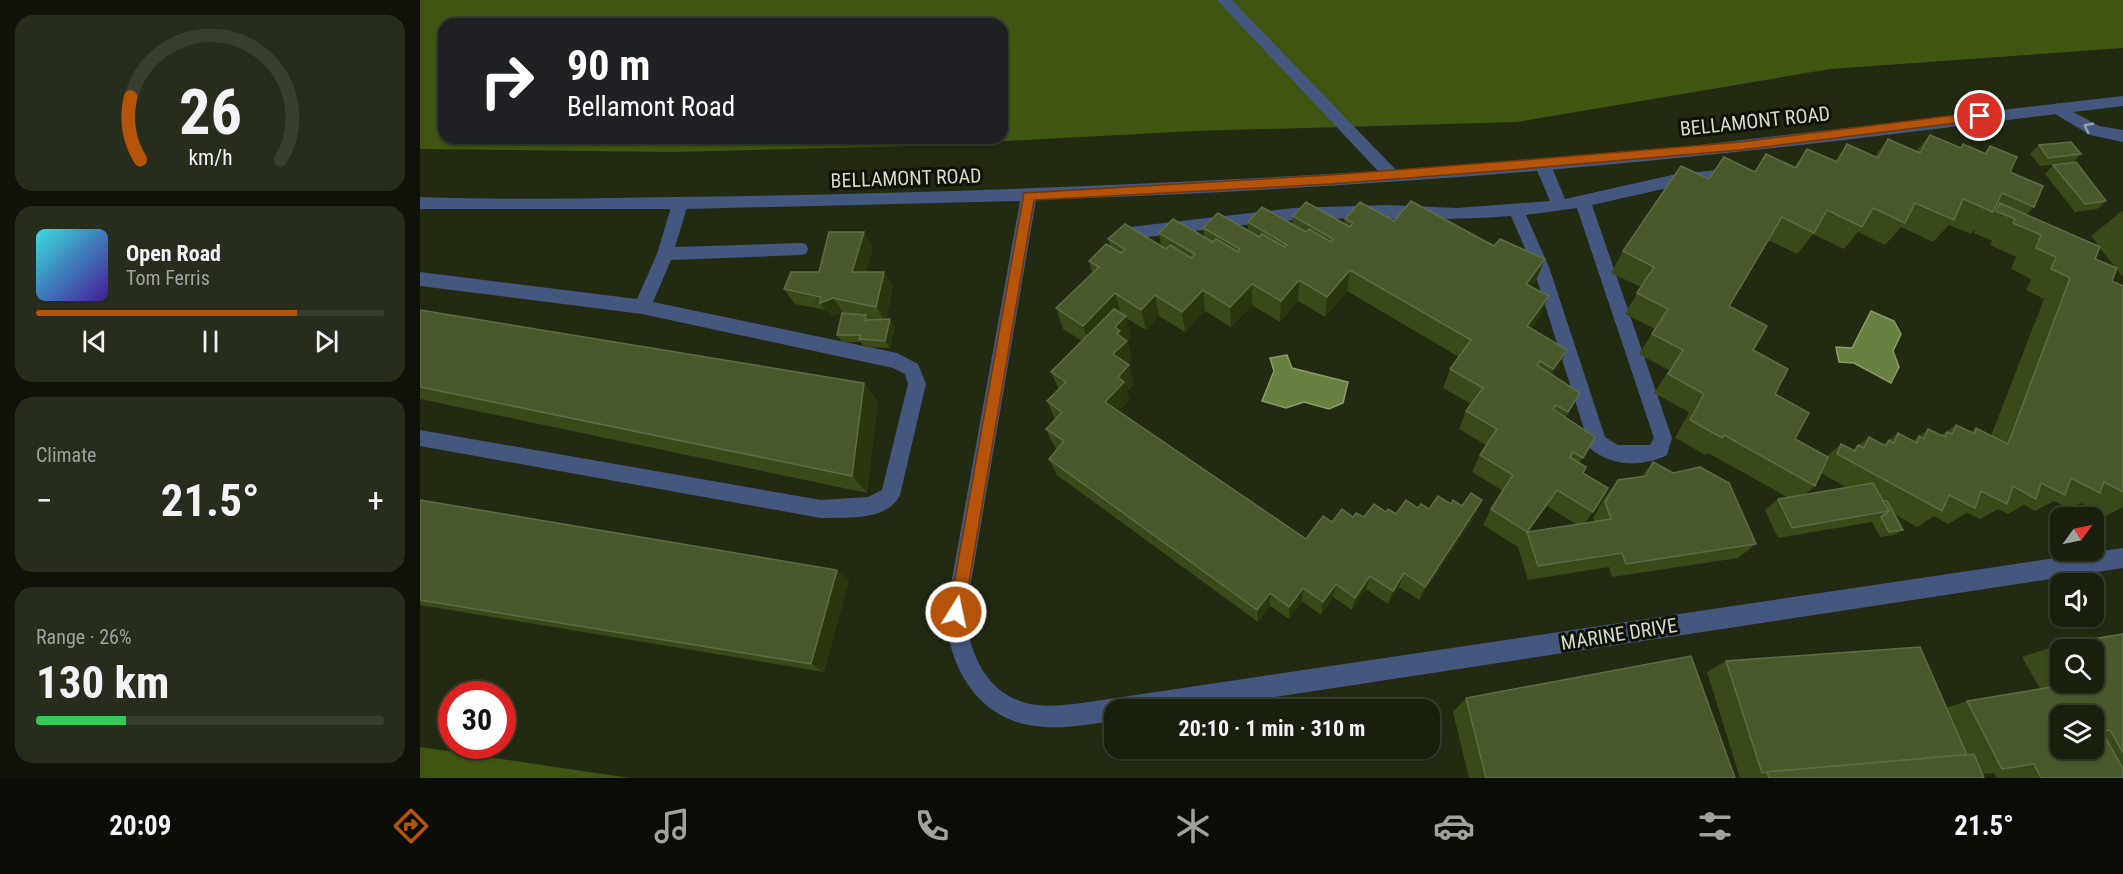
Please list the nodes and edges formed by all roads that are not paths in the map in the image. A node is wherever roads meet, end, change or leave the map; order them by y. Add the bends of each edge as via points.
1 (1224, 0) edge
2 (2123, 101) edge
3 (2057, 108) junction
4 (2123, 136) edge
5 (1542, 163) junction
6 (1755, 171) edge
7 (1392, 175) junction
8 (1029, 196) junction
9 (1582, 201) junction
10 (420, 203) edge
11 (680, 204) junction
12 (1560, 206) junction
13 (1516, 210) junction
14 (1121, 234) edge
15 (800, 249) dead end
16 (665, 254) junction
17 (420, 279) edge
18 (642, 307) junction
19 (420, 438) edge
20 (2123, 558) edge
21 (1188, 699) edge
22 (1104, 712) edge

1 - 7 street
2 - 3 street, BELLAMONT ROAD
4 -> 3 street via 2095,131
3 - 5 street, BELLAMONT ROAD via 1740,146
5 - 7 street, BELLAMONT ROAD
5 - 12 street
6 - 9 street via 1672,181
7 - 8 street, BELLAMONT ROAD
8 - 11 street, BELLAMONT ROAD
8 - 22 street, MARINE DRIVE via 956,612 957,635 972,675 996,701 1028,715
9 - 12 street
9 - 13 street via 1663,438 1660,449 1653,453 1617,455 1597,442 1541,267
10 - 11 street, BELLAMONT ROAD
11 - 16 street
12 - 13 street
13 - 14 street via 1293,214
15 - 16 street
16 - 18 street
17 - 18 street
18 - 19 street via 908,364 917,384 891,495 873,506 821,508
20 - 21 street, MARINE DRIVE

